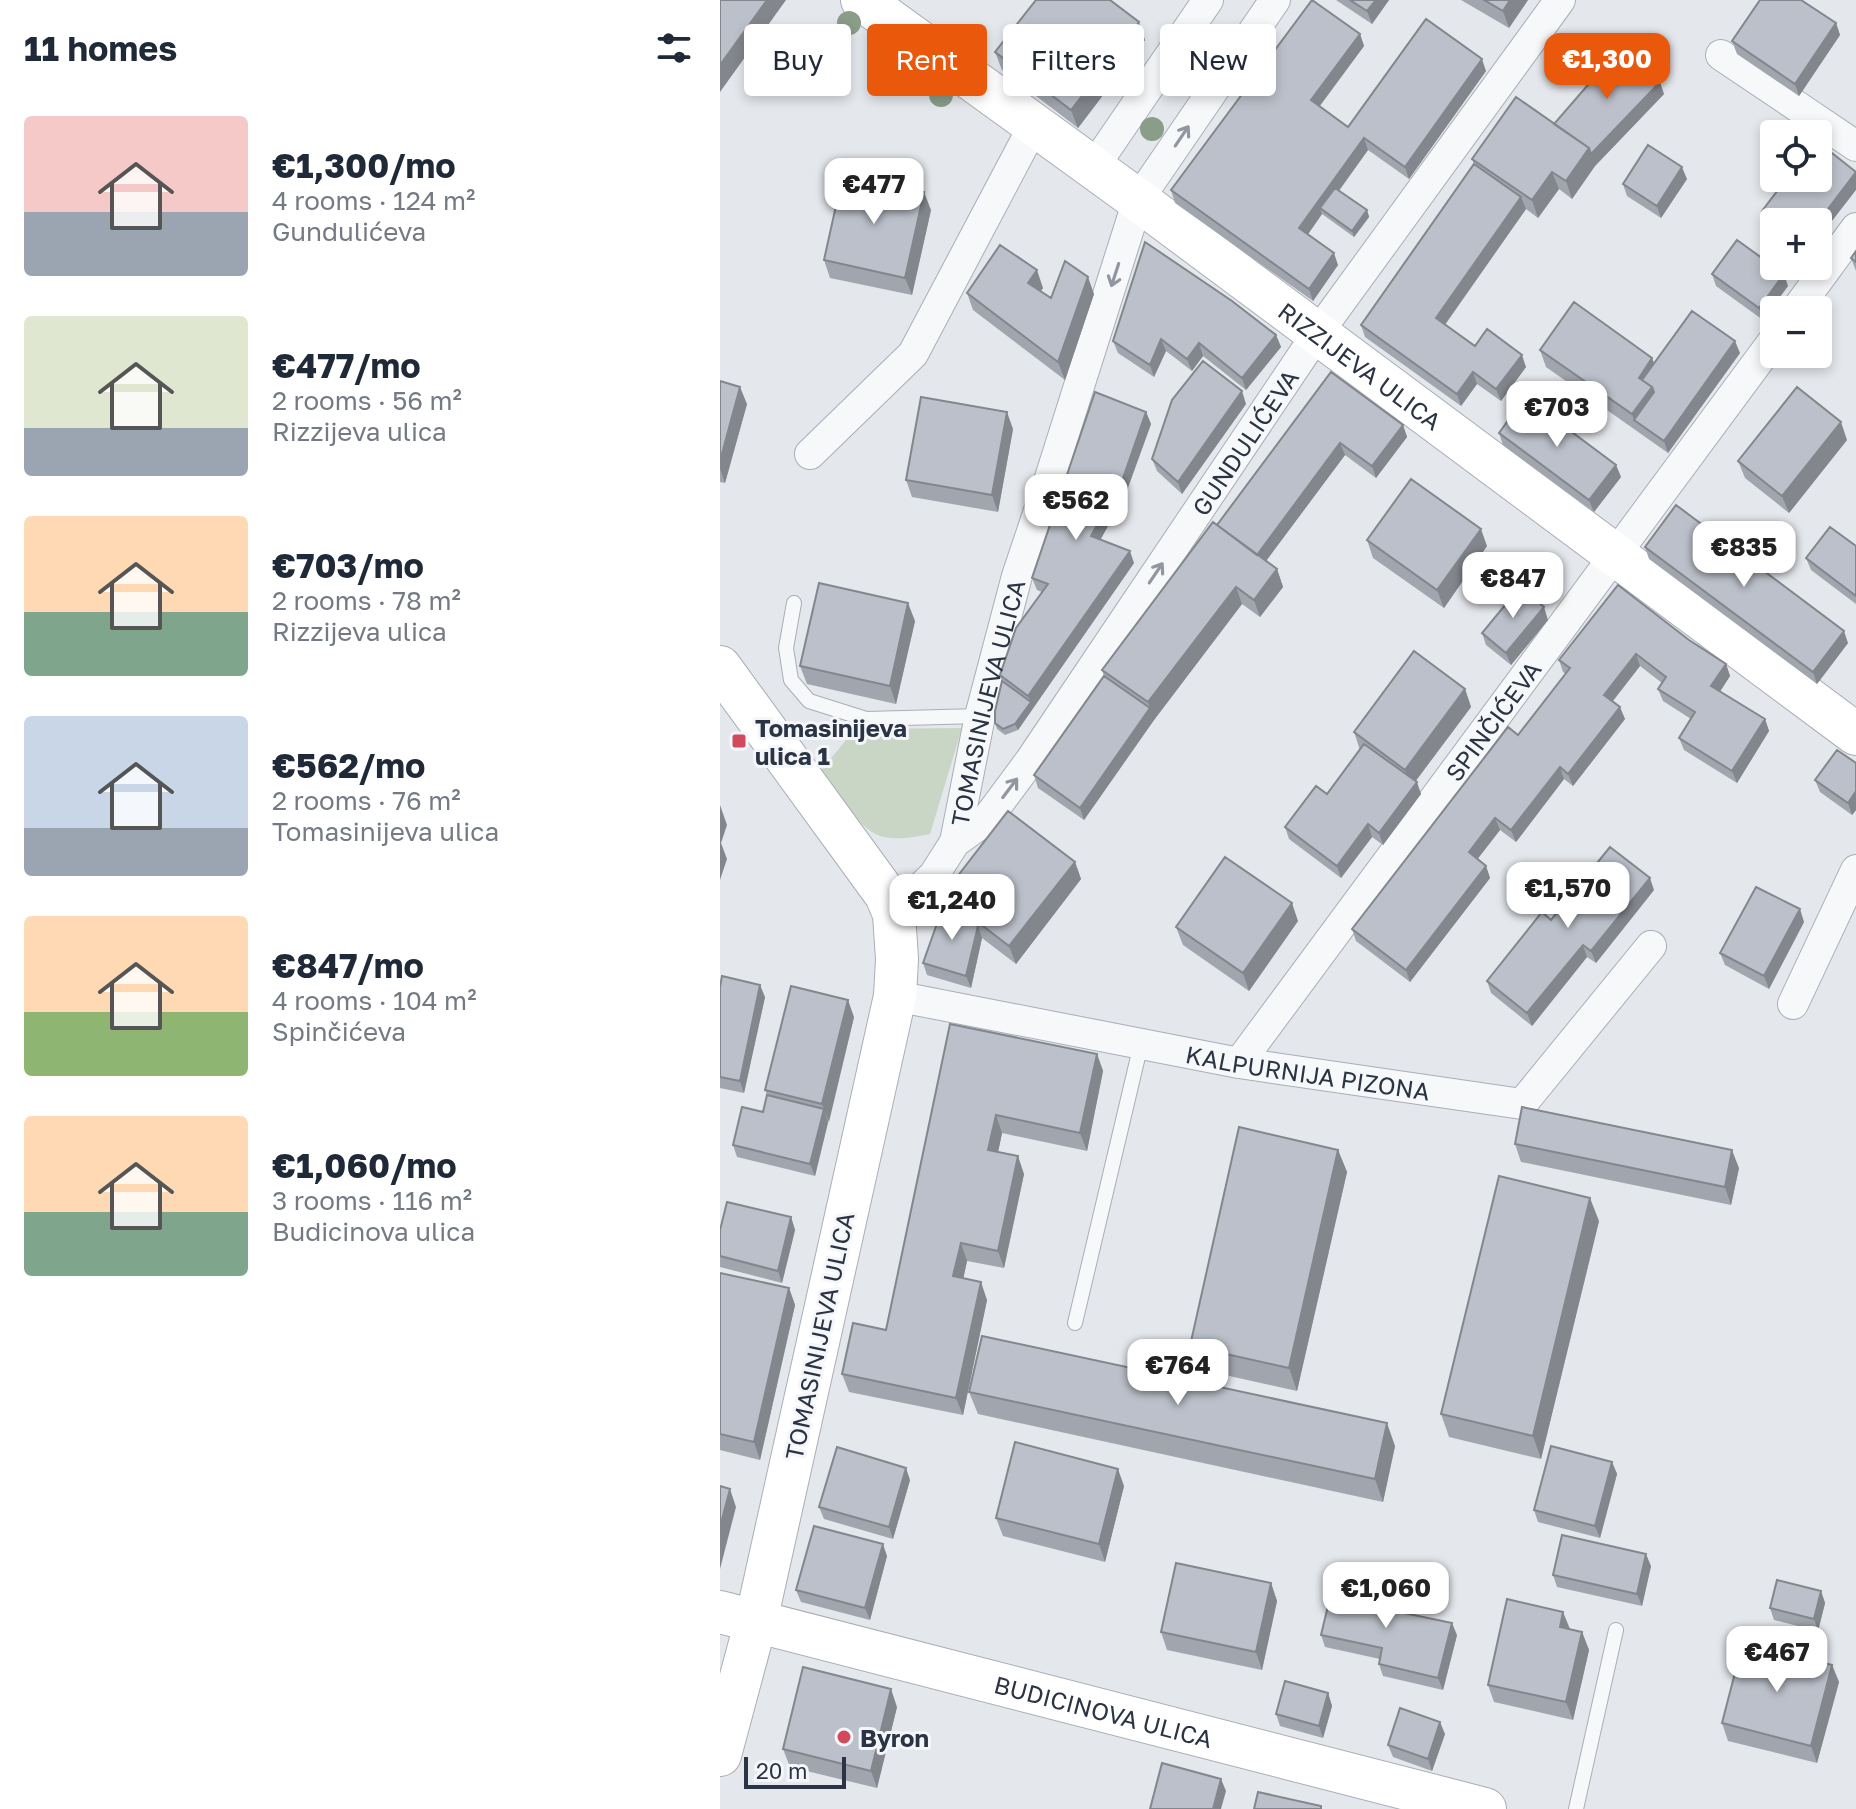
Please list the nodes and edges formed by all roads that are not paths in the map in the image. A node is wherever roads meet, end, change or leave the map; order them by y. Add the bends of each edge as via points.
1 (862, 0) edge
2 (1208, 0) edge
3 (1275, 0) edge
4 (1560, 0) edge
5 (1721, 55) dead end
6 (1034, 125) junction
7 (1856, 146) edge
8 (1093, 168) junction
9 (1138, 200) junction
10 (1856, 228) edge
11 (1806, 296) edge
12 (1317, 334) junction
13 (1760, 359) edge
14 (810, 454) dead end
15 (1616, 555) junction
16 (794, 603) dead end
17 (720, 667) edge
18 (980, 716) junction
19 (1856, 734) edge
20 (955, 842) junction
21 (1856, 870) edge
22 (894, 914) junction
23 (1651, 946) dead end
24 (895, 996) junction
25 (1793, 1004) dead end
26 (1141, 1044) junction
27 (1239, 1063) junction
28 (1075, 1323) dead end
29 (738, 1616) edge
30 (1616, 1630) dead end
31 (720, 1755) edge
32 (1485, 1809) edge
33 (1576, 1809) edge

1 - 6 street, RIZZIJEVA ULICA
2 - 8 street
9 -> 3 street, TOMASINIJEVA ULICA
4 - 12 street, GUNDULIĆEVA
5 - 7 street
6 - 8 street, RIZZIJEVA ULICA
6 - 14 street via 913,354
8 - 9 street, RIZZIJEVA ULICA
9 - 12 street, RIZZIJEVA ULICA
9 -> 18 street, TOMASINIJEVA ULICA via 1017,576
10 - 11 street
12 - 15 street, RIZZIJEVA ULICA
20 -> 12 street, GUNDULIĆEVA via 987,819 1030,761
13 - 15 street, SPINČIĆEVA
15 - 19 street, RIZZIJEVA ULICA
15 - 27 street, SPINČIĆEVA
16 - 18 lane via 786,648 791,680 809,701 866,719
17 - 22 street, TOMASINIJEVA ULICA via 873,875
18 - 20 street, TOMASINIJEVA ULICA
20 - 22 street, TOMASINIJEVA ULICA via 934,875
21 - 25 street
22 - 24 street, TOMASINIJEVA ULICA
23 - 27 street, KALPURNIJA PIZONA via 1522,1104
24 - 26 street, KALPURNIJA PIZONA
24 - 29 street, TOMASINIJEVA ULICA
26 - 27 street, KALPURNIJA PIZONA
26 - 28 lane
29 - 31 street, TOMASINIJEVA ULICA
29 - 32 street, BUDICINOVA ULICA
30 - 33 lane

